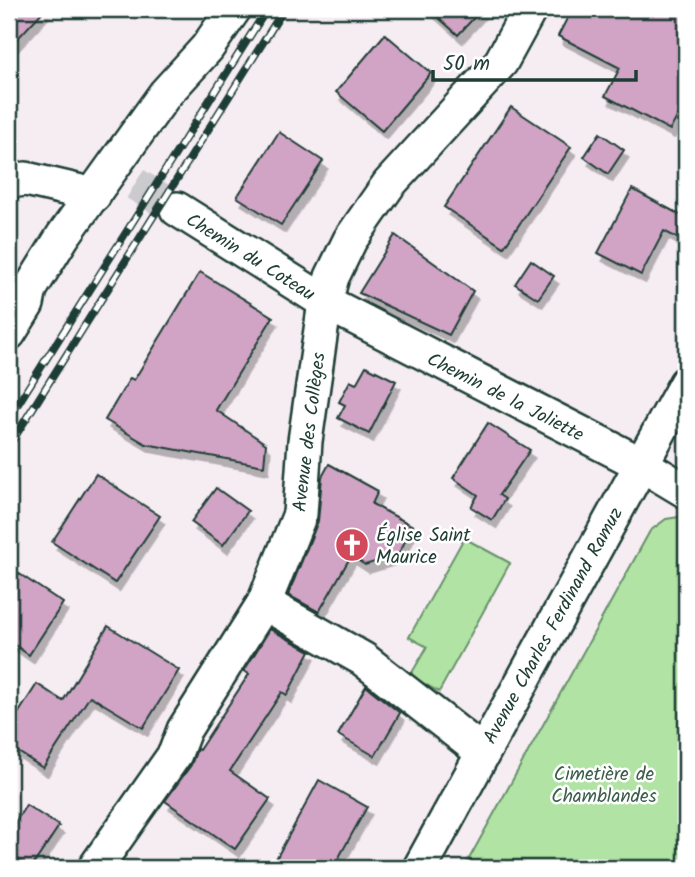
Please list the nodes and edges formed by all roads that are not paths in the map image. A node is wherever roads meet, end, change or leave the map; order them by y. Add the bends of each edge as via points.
1 (234, 9) edge
2 (530, 9) edge
3 (9, 181) edge
4 (113, 183) junction
5 (177, 209) tunnel mouth
6 (325, 302) junction
7 (9, 333) edge
8 (686, 383) edge
9 (641, 464) junction
10 (686, 491) edge
11 (264, 603) junction
12 (482, 752) junction
13 (96, 868) edge
14 (420, 868) edge

1 - 4 street via 207,48 165,94
2 - 6 street, Avenue des Collèges via 501,62 389,184 350,240
3 - 4 street
4 - 7 street via 63,236
5 - 6 street, Chemin du Coteau
6 - 9 street, Chemin de la Joliette
6 - 11 street, Avenue des Collèges via 305,441 300,514
8 - 9 street, Avenue Charles Ferdinand Ramuz
9 - 10 street, Chemin de la Joliette
9 - 12 street, Avenue Charles Ferdinand Ramuz
11 - 12 street via 363,659
11 - 13 street, Avenue des Collèges via 184,730 175,754
12 - 14 street, Avenue Charles Ferdinand Ramuz

